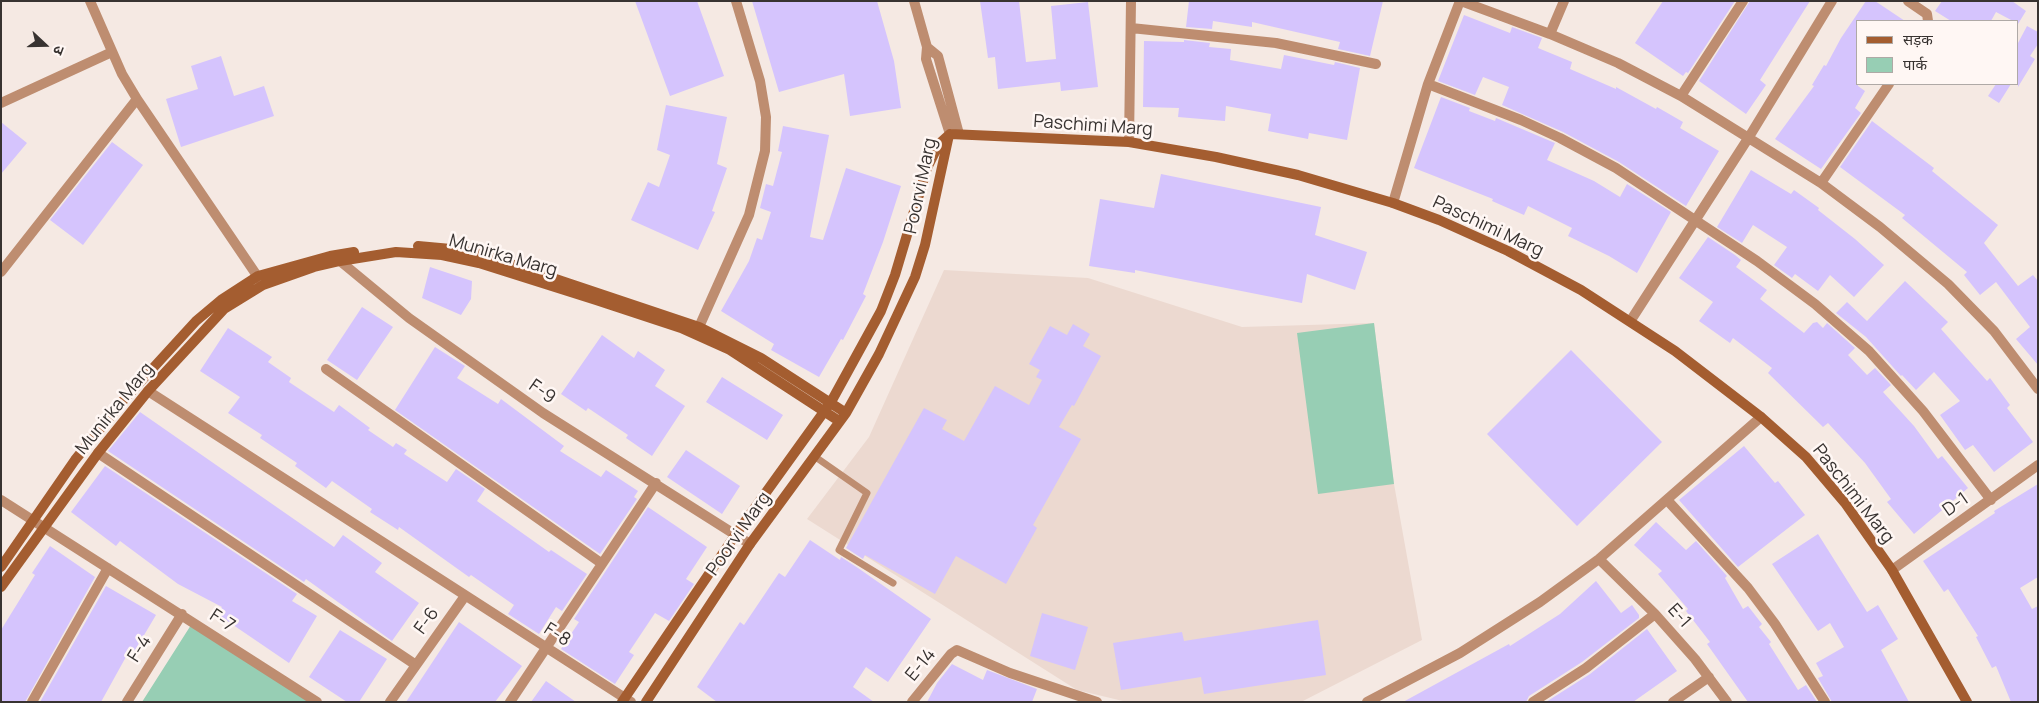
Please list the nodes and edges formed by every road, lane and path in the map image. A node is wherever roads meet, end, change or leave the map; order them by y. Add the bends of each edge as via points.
1 (90, 1) edge
2 (736, 1) edge
3 (914, 1) edge
4 (1131, 1) edge
5 (1461, 1) edge
6 (1564, 1) edge
7 (1743, 1) edge
8 (1832, 1) edge
9 (1908, 1) edge
10 (1928, 20) edge
11 (1130, 28) junction
12 (1550, 34) junction
13 (112, 52) junction
14 (1376, 64) dead end
15 (1428, 84) junction
16 (1888, 85) edge
17 (1682, 96) junction
18 (137, 99) junction
19 (1, 103) edge
20 (954, 134) junction
21 (1749, 137) junction
22 (1129, 142) junction
23 (1821, 183) junction
24 (1393, 203) junction
25 (1694, 220) junction
26 (340, 262) junction
27 (2, 270) edge
28 (260, 281) junction
29 (1631, 320) junction
30 (700, 327) junction
31 (326, 369) dead end
32 (2038, 389) edge
33 (148, 391) junction
34 (831, 402) junction
35 (824, 411) junction
36 (842, 417) junction
37 (1762, 417) junction
38 (98, 453) junction
39 (814, 456) junction
40 (2038, 465) edge
41 (656, 483) junction
42 (1, 500) edge
43 (1991, 500) junction
44 (1668, 501) junction
45 (32, 519) junction
46 (45, 526) junction
47 (736, 534) junction
48 (750, 544) junction
49 (1599, 559) junction
50 (601, 563) junction
51 (1, 567) edge
52 (108, 568) junction
53 (1892, 570) junction
54 (893, 583) dead end
55 (1, 587) edge
56 (465, 596) junction
57 (182, 614) junction
58 (1656, 614) junction
59 (547, 648) junction
60 (416, 665) junction
61 (1709, 677) junction
62 (626, 700) edge
63 (32, 702) edge
64 (126, 702) edge
65 (317, 702) edge
66 (390, 702) edge
67 (510, 702) edge
68 (646, 702) edge
69 (912, 702) edge
70 (1097, 702) edge
71 (1367, 702) edge
72 (1534, 702) edge
73 (1673, 702) edge
74 (1727, 702) edge
75 (1825, 702) edge
76 (1967, 702) edge

1 - 13 street
2 - 30 street via 760,80 766,117 765,150 748,215
3 - 20 street via 928,47 938,56
4 - 11 street
5 - 12 street
5 - 15 street
6 - 12 street
7 - 17 street
8 - 21 street
9 - 10 street via 1927,14
11 - 14 street via 1276,44
11 - 22 street
12 - 17 street via 1618,63
13 - 18 street
13 - 19 street
15 - 24 street
15 - 25 street via 1560,138 1616,168
16 - 23 street
17 - 21 street
18 - 27 street
18 - 28 street
20 - 22 main road, Paschimi Marg
20 - 34 main road, Poorvi Marg via 936,148 881,311
20 - 36 main road, Poorvi Marg via 915,277 879,354
21 - 23 street
21 - 25 street
22 - 24 main road, Paschimi Marg via 1298,175
23 - 32 street via 1948,284 1994,331
24 - 29 main road, Paschimi Marg via 1508,251
25 - 29 street
25 - 43 street via 1808,298 1869,351 1923,411
26 - 28 main road, Munirka Marg
26 - 35 main road, Munirka Marg via 396,252 420,252 479,263 706,338 756,365
26 - 41 street, F-9 via 442,342 571,432
28 - 30 main road, Munirka Marg via 330,256 382,248 426,246 490,257
28 - 33 main road, Munirka Marg via 224,309
28 - 45 main road, Munirka Marg via 221,300 171,346 121,403
29 - 37 main road, Paschimi Marg
30 - 34 main road, Munirka Marg via 761,358
31 - 50 street
33 - 38 main road, Munirka Marg
33 - 56 street, F-8
34 - 35 main road, Poorvi Marg
34 - 36 main road, Munirka Marg
35 - 36 main road, Munirka Marg
35 - 47 main road, Poorvi Marg
36 - 39 main road, Poorvi Marg
37 - 44 street
37 - 53 main road, Paschimi Marg via 1806,457 1845,503
38 - 46 main road, Munirka Marg
38 - 60 street
39 - 48 main road, Poorvi Marg
39 - 54 lane via 867,493 839,550
40 - 43 street, D-1
41 - 47 street, F-9
41 - 50 street
42 - 45 street, F-7
43 - 53 street, D-1
44 - 49 street
44 - 75 street via 1748,588
45 - 46 street, F-7
45 - 51 main road, Munirka Marg
46 - 52 street, F-7
46 - 55 main road, Munirka Marg
47 - 48 street, F-9
47 - 62 main road, Poorvi Marg
48 - 68 main road, Poorvi Marg
49 - 58 street, E-1
49 - 71 street via 1498,630
50 - 59 street
52 - 57 street, F-7
52 - 63 street
53 - 76 main road, Paschimi Marg
56 - 59 street, F-8
56 - 60 street, F-6
57 - 64 street, F-4
57 - 65 street, F-7
58 - 61 street, E-1
58 - 72 street via 1586,668
59 - 62 street, F-8
59 - 67 street
60 - 66 street, F-6
61 - 73 street
61 - 74 street, E-1
69 - 70 street, E-14 via 956,650 1010,673

